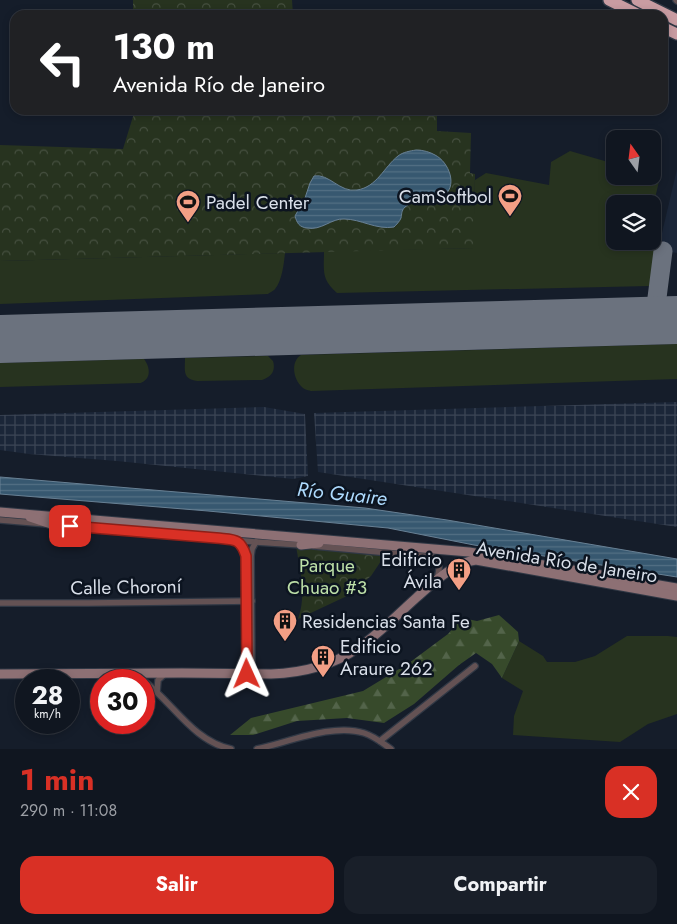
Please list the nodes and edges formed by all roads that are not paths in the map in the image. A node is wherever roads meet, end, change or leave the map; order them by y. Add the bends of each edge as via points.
1 (609, 0) edge
2 (637, 0) edge
3 (629, 10) edge
4 (657, 10) edge
5 (0, 512) edge
6 (16, 513) junction
7 (0, 520) edge
8 (51, 524) junction
9 (236, 540) junction
10 (344, 540) junction
11 (256, 542) junction
12 (301, 545) junction
13 (437, 580) junction
14 (677, 588) edge
15 (677, 596) edge
16 (249, 601) junction
17 (0, 603) edge
18 (475, 666) dead end
19 (166, 673) junction
20 (0, 674) edge
21 (250, 674) junction
22 (155, 675) edge
23 (90, 677) edge
24 (157, 692) joint
25 (380, 741) junction
26 (231, 749) edge
27 (257, 749) edge
28 (391, 749) edge

1 - 3 highway
2 - 4 highway
5 - 6 street, Avenida Río de Janeiro
6 - 8 street
6 - 10 street, Avenida Río de Janeiro
7 - 8 street
8 - 9 street
9 - 11 street
9 - 16 street via 246,556
10 - 12 street
10 - 14 street, Avenida Río de Janeiro via 469,552
11 - 12 street
11 - 16 street via 251,556
12 - 13 street via 433,557 440,564
13 - 15 street, Avenida Río de Janeiro via 462,564 476,560
13 - 21 street, Avenida Río de Janeiro via 374,635 345,655 285,674
16 - 17 street, Calle Choroní
16 - 21 street
18 - 25 street
19 - 21 street, Avenida Río de Janeiro
19 - 22 street, Avenida Río de Janeiro
19 - 24 street via 158,680
20 - 23 street, Avenida Río de Janeiro
24 - 26 street via 201,736
25 - 27 street via 355,731 337,731
25 - 28 street

